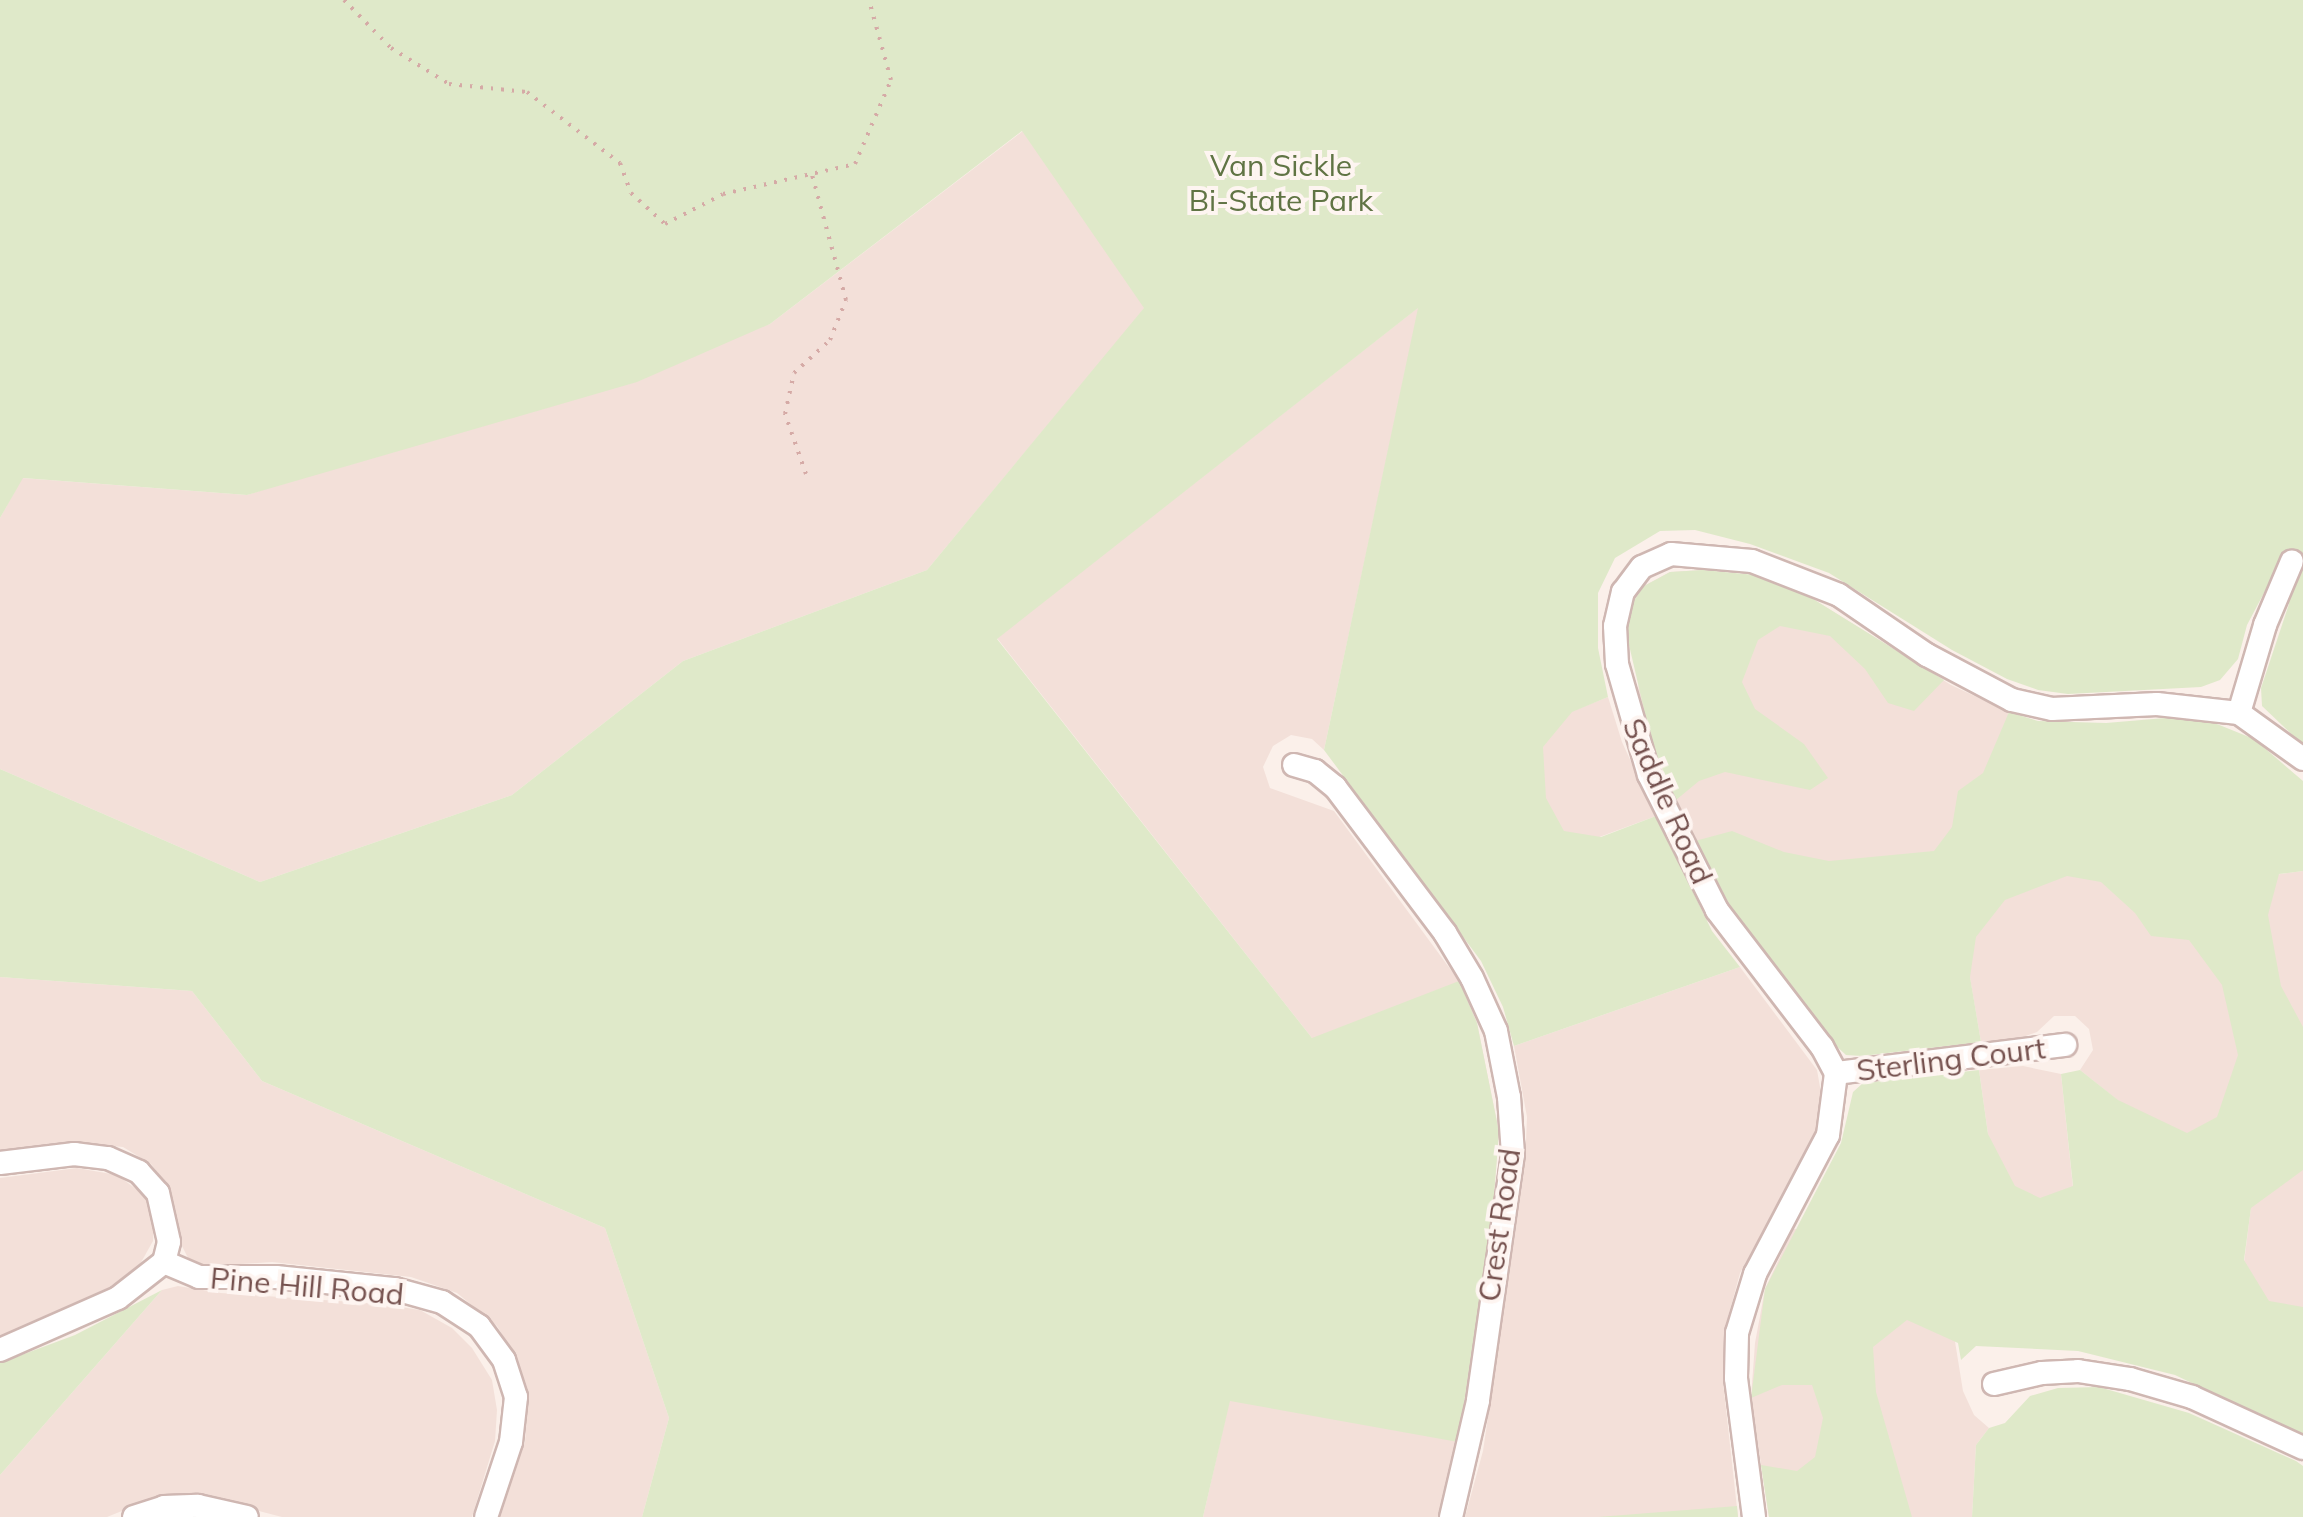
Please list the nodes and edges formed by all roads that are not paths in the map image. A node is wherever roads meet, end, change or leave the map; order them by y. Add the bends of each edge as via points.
1 (2292, 561) dead end
2 (2239, 714) junction
3 (2303, 759) edge
4 (1294, 766) dead end
5 (2065, 1045) dead end
6 (1836, 1073) junction
7 (0, 1163) edge
8 (164, 1262) junction
9 (0, 1350) edge
10 (1994, 1384) dead end
11 (2303, 1448) edge
12 (134, 1517) edge
13 (248, 1517) edge
14 (486, 1517) edge
15 (1451, 1517) edge
16 (1754, 1517) edge

1 - 2 street
2 - 3 street, Saddle Road
2 - 6 street, Saddle Road via 2157,704 2052,709 2012,700 1927,654 1839,594 1801,578 1703,553 1671,554 1642,567 1622,592 1615,626 1629,719 1649,775 1718,910
4 - 15 street, Crest Road via 1335,787 1444,933 1472,978 1499,1048 1513,1154 1478,1401
5 - 6 street, Sterling Court
6 - 16 street via 1828,1135 1754,1274 1736,1333
7 - 8 street via 74,1154 108,1158 138,1172 158,1193 167,1217
8 - 9 street via 118,1298
8 - 14 street, Pine Hill Road via 199,1277 395,1289 442,1302 480,1326 504,1360 516,1397 510,1442
10 - 11 street via 2042,1373 2130,1379 2192,1397
12 - 13 street via 198,1506

